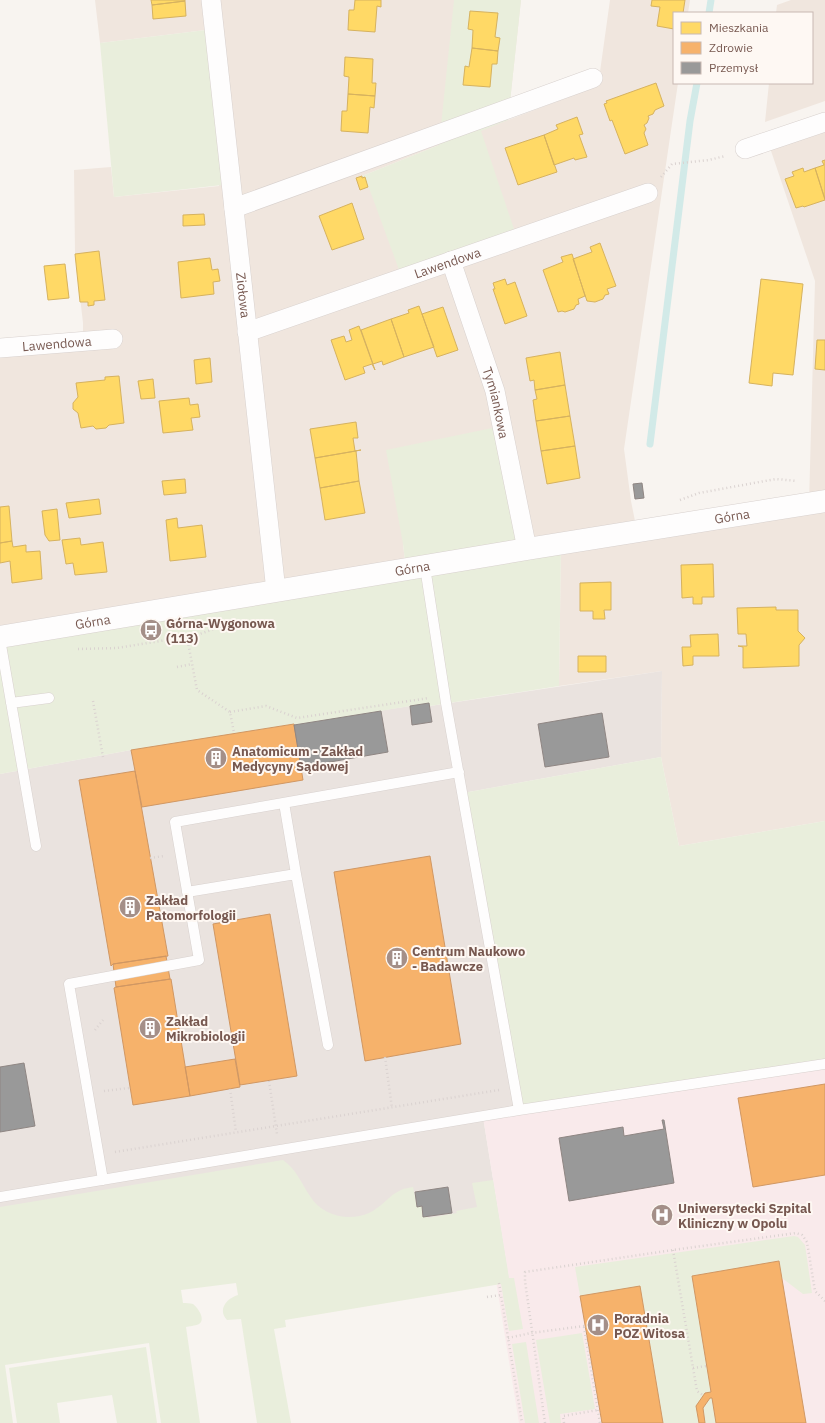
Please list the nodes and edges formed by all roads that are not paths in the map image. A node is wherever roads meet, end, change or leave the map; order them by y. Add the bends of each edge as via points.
1 (211, 0) edge
2 (593, 78) dead end
3 (825, 122) edge
4 (744, 149) dead end
5 (648, 193) dead end
6 (234, 208) junction
7 (450, 261) junction
8 (247, 332) junction
9 (113, 339) dead end
10 (0, 348) edge
11 (825, 501) edge
12 (527, 549) junction
13 (425, 567) junction
14 (276, 591) junction
15 (0, 638) edge
16 (49, 698) dead end
17 (11, 703) junction
18 (459, 772) junction
19 (284, 802) junction
20 (36, 846) dead end
21 (296, 874) junction
22 (187, 892) junction
23 (328, 1045) dead end
24 (825, 1064) edge
25 (519, 1110) junction
26 (103, 1180) junction
27 (0, 1196) edge

1 - 6 street, Ziołowa
2 - 6 street
3 - 4 street
5 - 7 street, Lawendowa
6 - 8 street, Ziołowa
7 - 8 street, Lawendowa
7 - 12 street, Tymiankowa via 495,391
8 - 14 street, Ziołowa
9 - 10 street, Lawendowa
11 - 12 street, Górna
12 - 13 street, Górna
13 - 14 street, Górna
13 - 18 lane
14 - 15 street, Górna
15 - 17 lane
16 - 17 lane
17 - 20 lane
18 - 19 lane
18 - 25 lane
19 - 21 lane
19 - 22 lane via 175,822
21 - 22 lane
21 - 23 lane
22 - 26 lane via 199,960 69,984
24 - 25 lane
25 - 26 lane
26 - 27 lane

